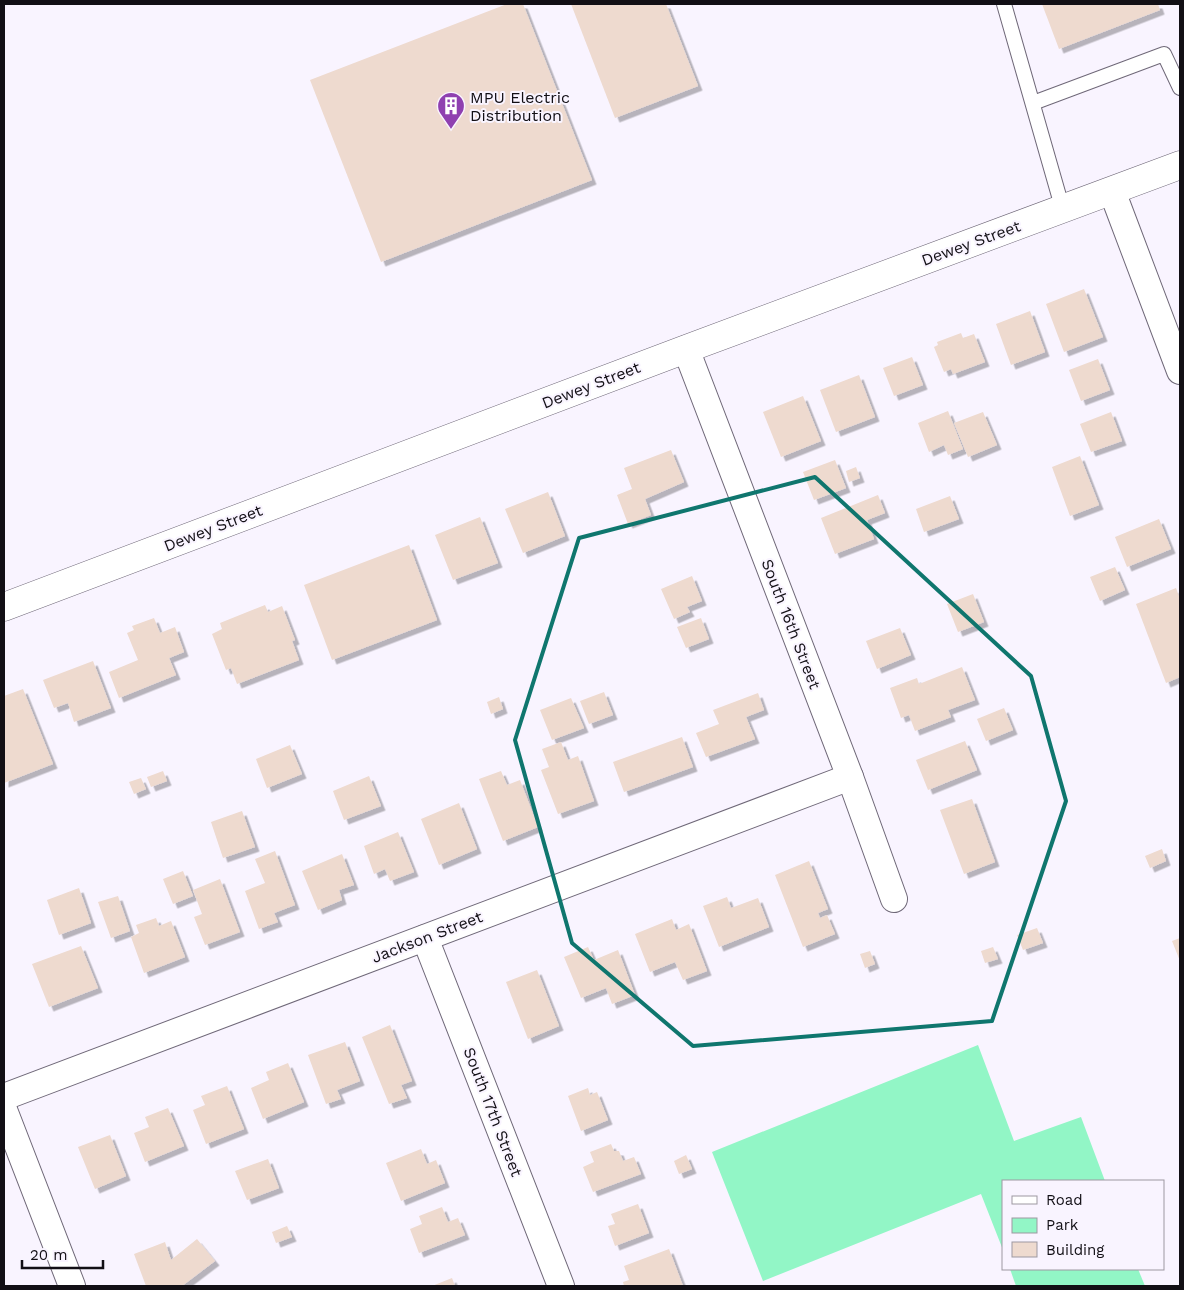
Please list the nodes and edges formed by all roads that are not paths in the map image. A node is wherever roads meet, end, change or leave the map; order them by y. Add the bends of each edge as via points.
1 (1004, 4) edge
2 (1180, 88) edge
3 (1033, 103) junction
4 (1180, 165) edge
5 (1112, 191) junction
6 (1063, 210) junction
7 (686, 349) junction
8 (1180, 370) edge
9 (4, 607) edge
10 (850, 777) junction
11 (894, 899) dead end
12 (425, 938) junction
13 (4, 1097) edge
14 (4, 1110) edge
15 (72, 1286) edge
16 (561, 1286) edge

1 - 3 lane
2 - 3 lane via 1164,54
3 - 6 lane
4 - 5 street, Dewey Street
5 - 6 street, Dewey Street
5 - 8 street
6 - 7 street, Dewey Street
7 - 9 street, Dewey Street
7 - 10 street, South 16th Street
10 - 11 street, South 16th Street
10 - 12 street, Jackson Street
12 - 13 street, Jackson Street
12 - 16 street, South 17th Street
14 - 15 street

